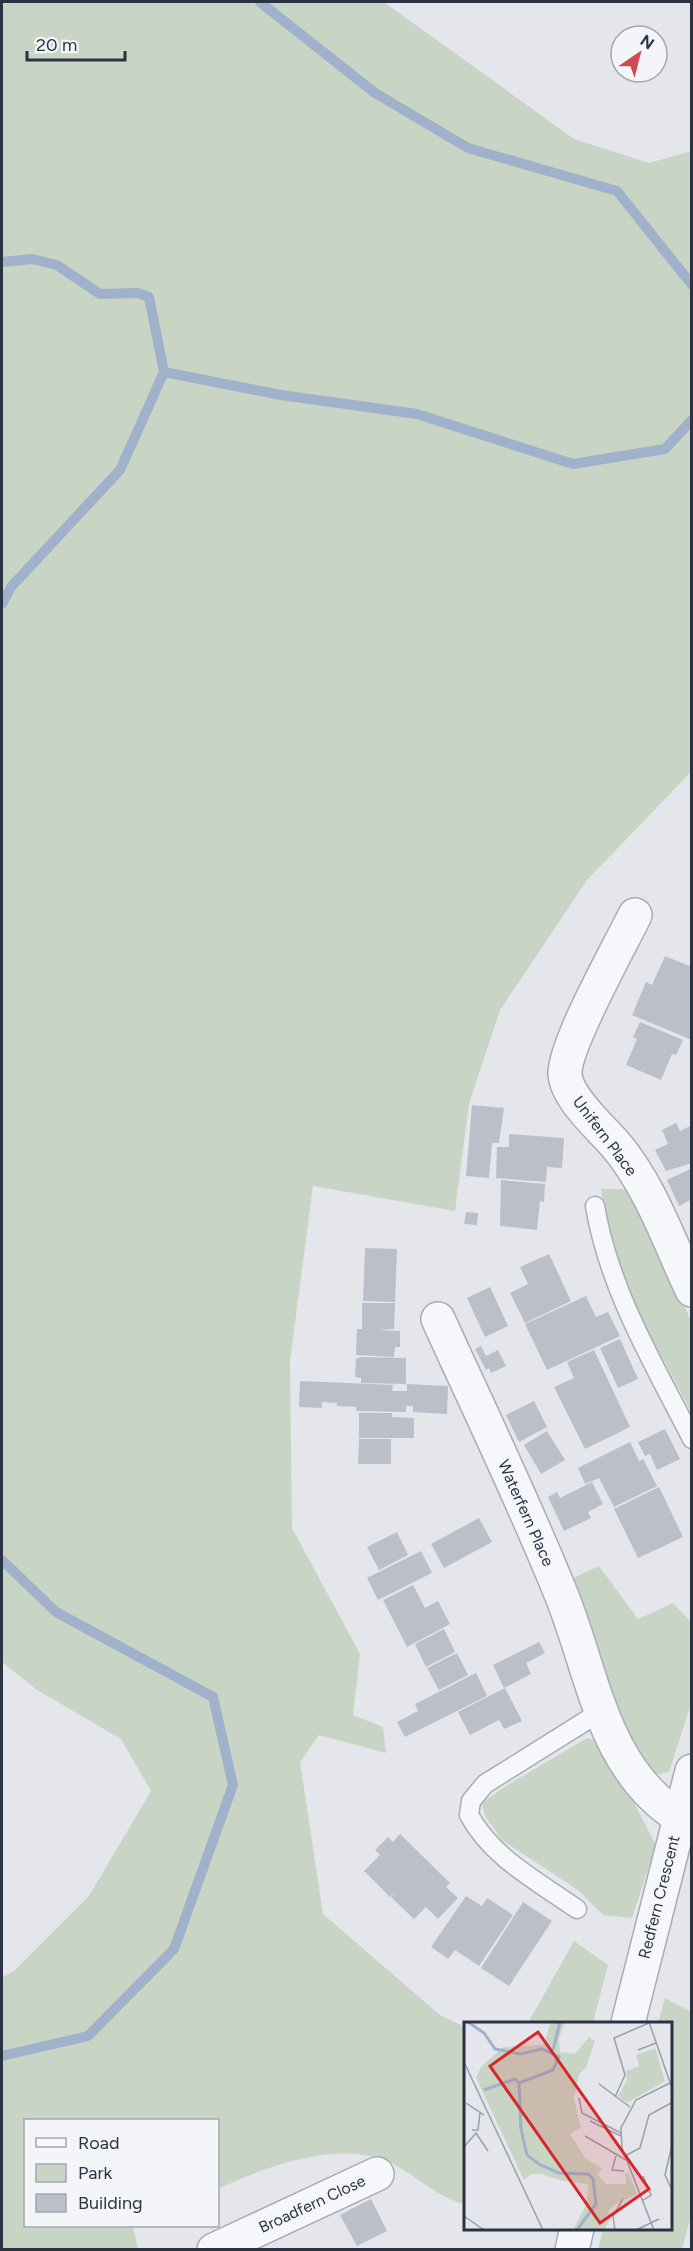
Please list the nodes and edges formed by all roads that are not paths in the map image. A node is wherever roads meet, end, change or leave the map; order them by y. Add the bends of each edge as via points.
1 (635, 915) dead end
2 (595, 1206) dead end
3 (692, 1290) edge
4 (438, 1319) dead end
5 (692, 1439) edge
6 (600, 1712) junction
7 (691, 1775) edge
8 (679, 1817) junction
9 (578, 1909) dead end
10 (628, 2022) edge
11 (377, 2174) dead end
12 (577, 2230) edge
13 (214, 2250) edge
14 (572, 2250) edge

1 - 3 street, Unifern Place via 572,1044 565,1075 570,1090 636,1175
2 - 5 lane via 601,1242 629,1316
4 - 6 street, Waterfern Place via 559,1588
6 - 8 street, Waterfern Place via 623,1761 662,1806
6 - 9 lane via 485,1784 471,1801 469,1815 486,1841 505,1858
7 - 8 street, Redfern Crescent
8 - 10 street, Redfern Crescent
11 - 13 street, Broadfern Close
12 - 14 street

